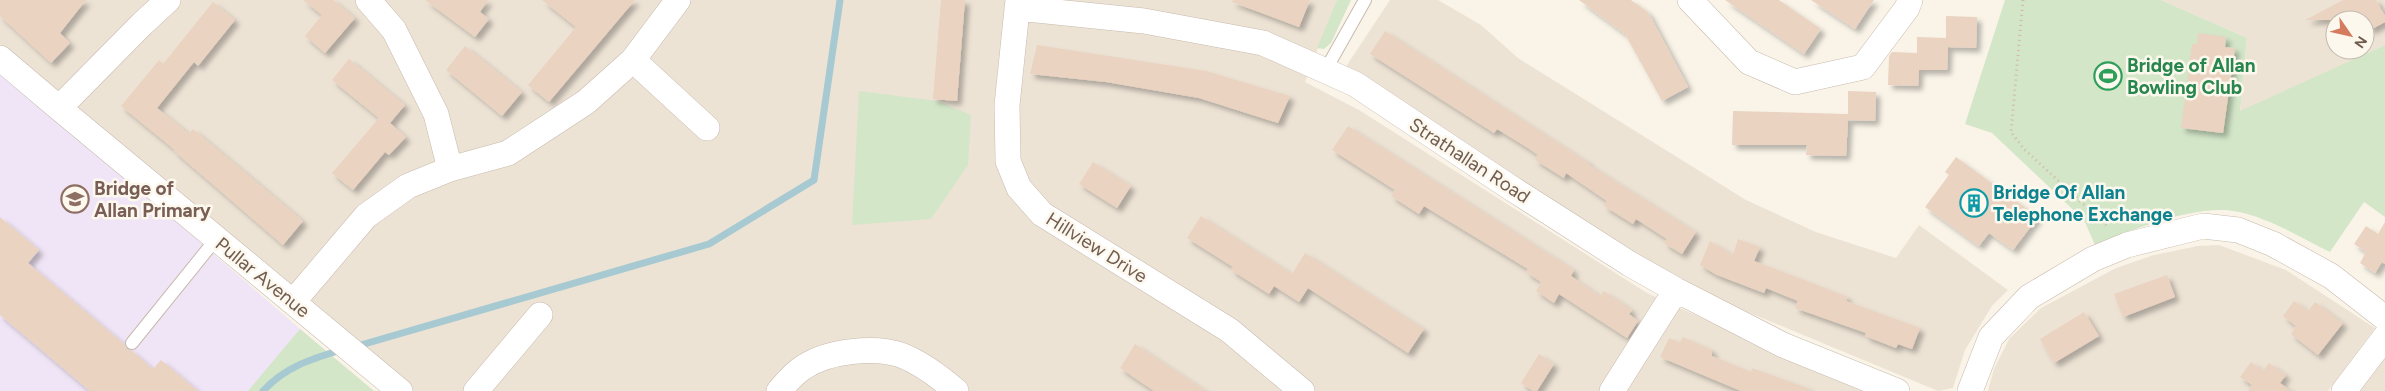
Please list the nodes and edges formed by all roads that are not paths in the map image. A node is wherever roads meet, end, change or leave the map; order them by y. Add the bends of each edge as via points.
1 (168, 0) edge
2 (368, 0) edge
3 (678, 0) edge
4 (1365, 0) edge
5 (1690, 0) edge
6 (1910, 0) edge
7 (1018, 4) edge
8 (0, 58) edge
9 (633, 60) junction
10 (1325, 71) junction
11 (59, 108) junction
12 (708, 128) dead end
13 (450, 169) junction
14 (216, 239) junction
15 (1676, 290) junction
16 (293, 302) junction
17 (540, 315) dead end
18 (2385, 318) edge
19 (2385, 337) edge
20 (132, 343) dead end
21 (400, 391) edge
22 (476, 391) edge
23 (778, 391) edge
24 (956, 391) edge
25 (1302, 391) edge
26 (1612, 391) edge
27 (1897, 391) edge
28 (1970, 391) edge
29 (2344, 391) edge

1 - 11 street
2 - 13 street via 394,30 436,114
3 - 9 street
4 - 10 lane
5 - 6 street via 1749,62 1795,82 1863,67
7 - 10 street, Strathallan Road via 1144,21 1263,43
7 - 25 street, Hillview Drive via 1007,105 1008,161 1019,188 1042,214 1229,330
8 - 11 street, Pullar Avenue
9 - 12 street
9 - 13 street via 586,102 508,153
10 - 15 street, Strathallan Road via 1355,84 1516,191
11 - 14 street, Pullar Avenue
13 - 16 street via 408,186 366,216
14 - 16 street, Pullar Avenue
14 - 20 lane
15 - 26 street
15 - 27 street, Strathallan Road via 1783,345
16 - 21 street, Pullar Avenue
17 - 22 street
18 - 28 street via 2331,276 2274,244 2238,230 2203,226 2128,245 2093,259 2028,297 1991,337
19 - 29 street
23 - 24 street via 803,367 832,355 862,350 900,355 938,375

